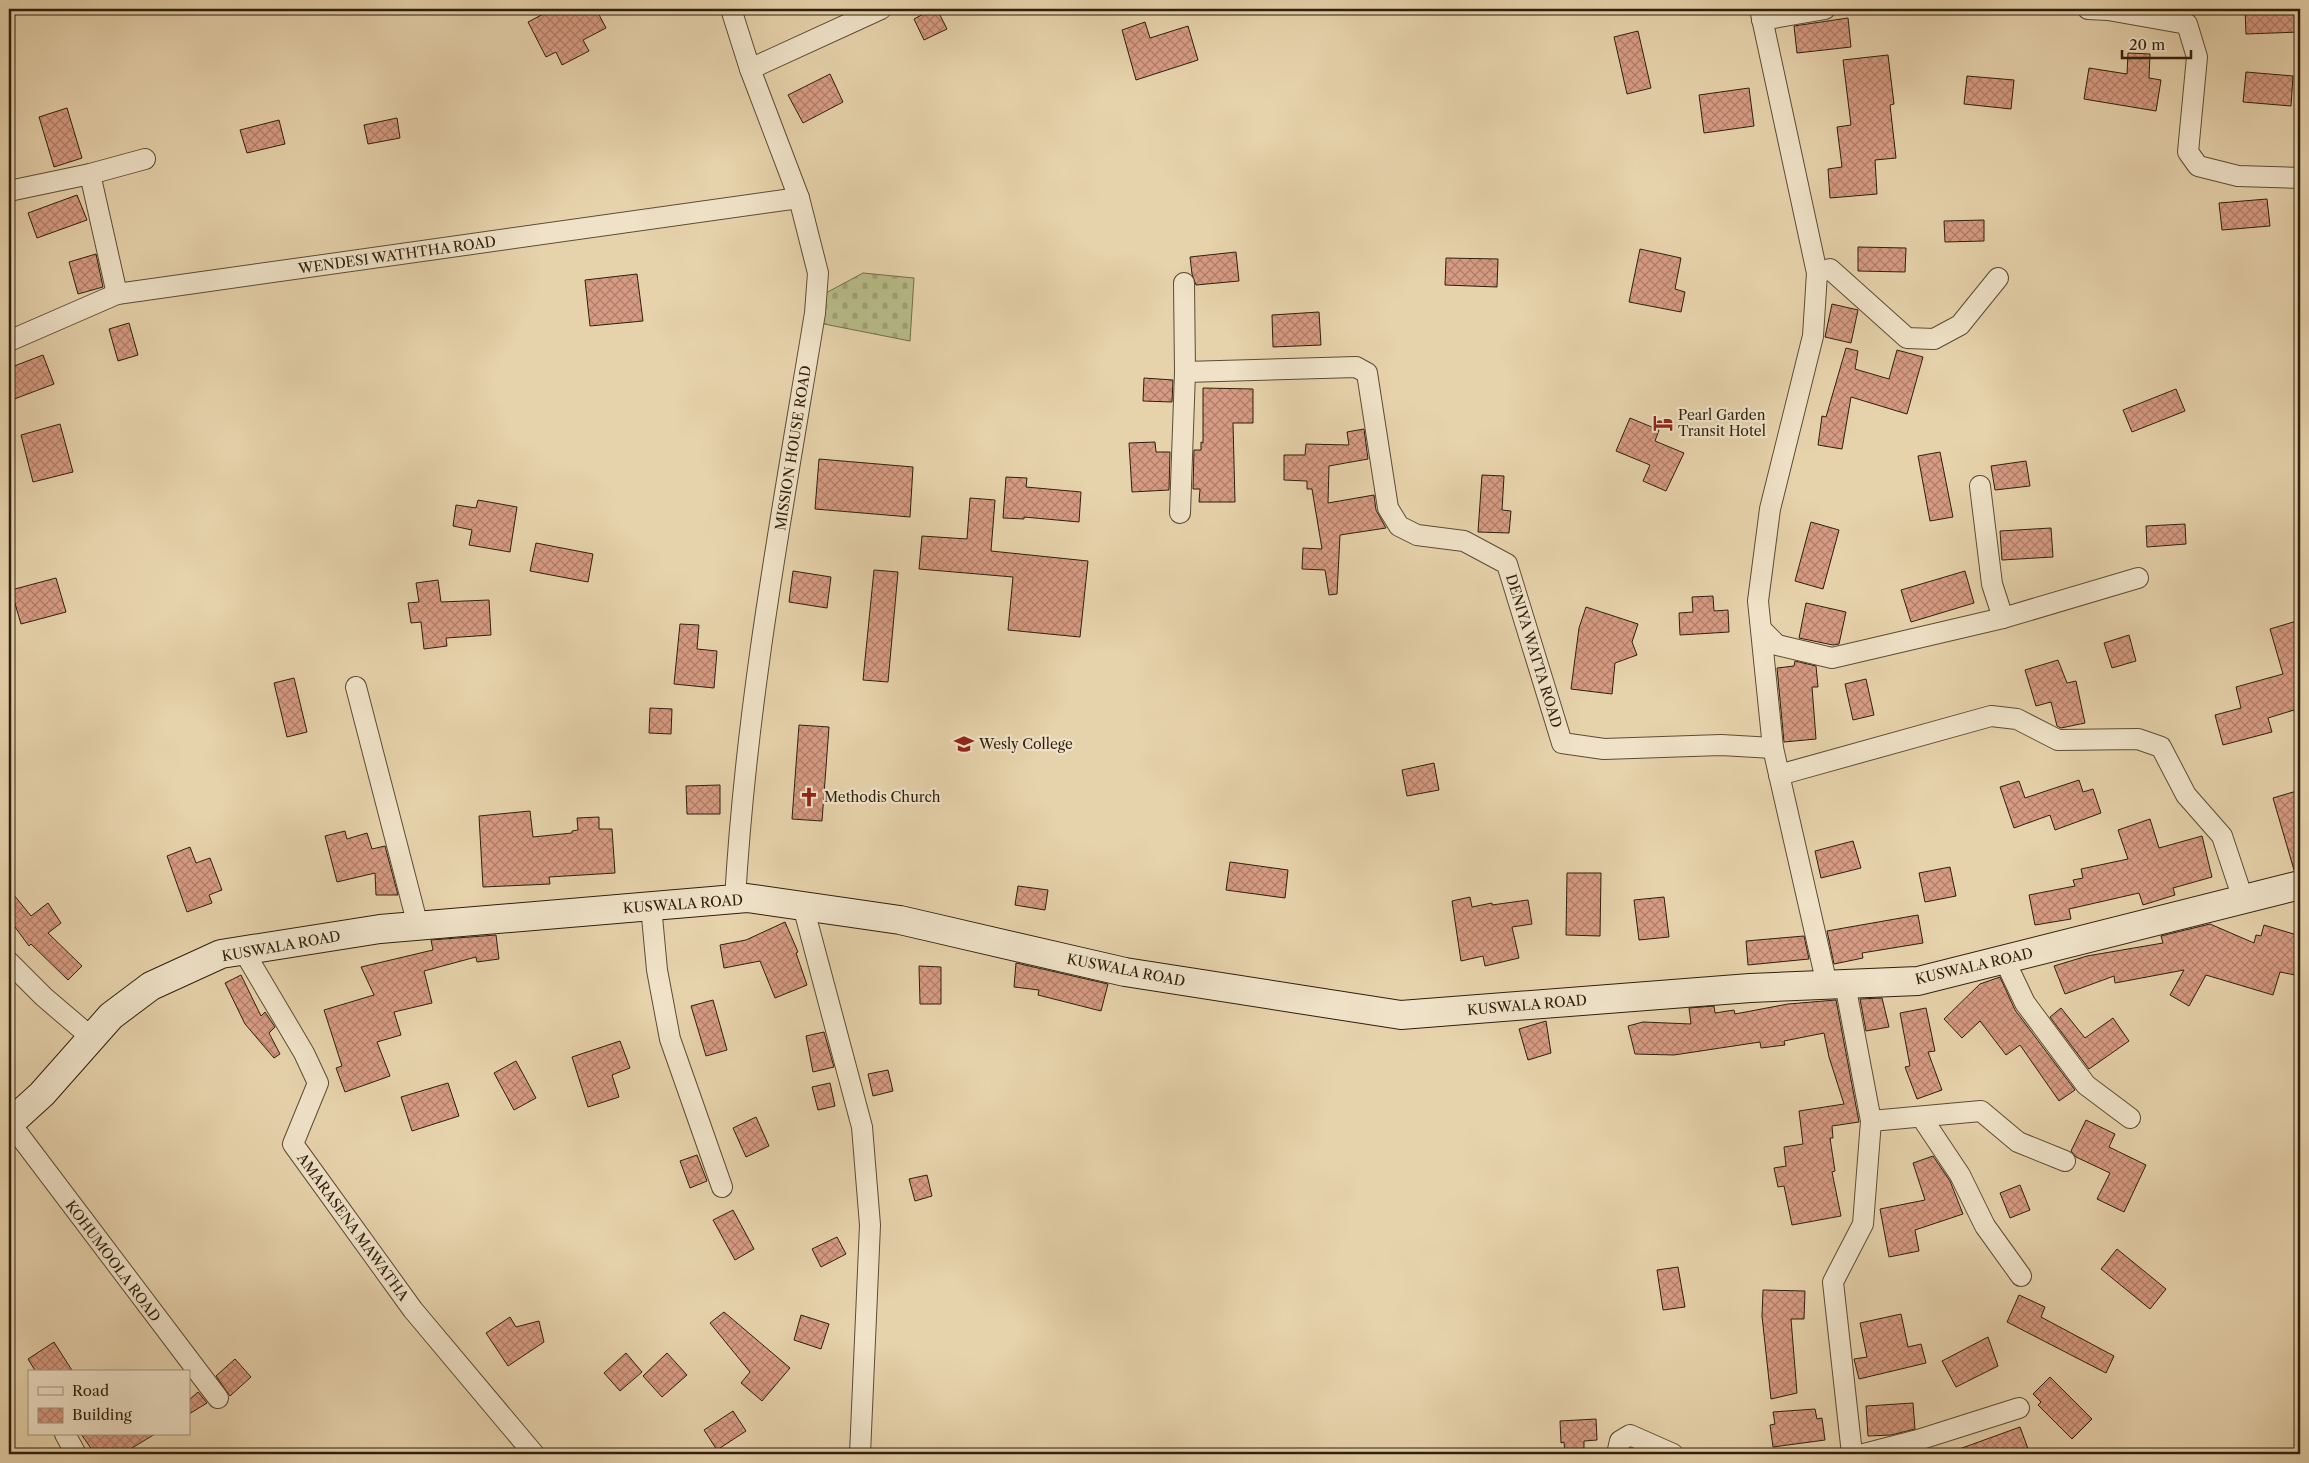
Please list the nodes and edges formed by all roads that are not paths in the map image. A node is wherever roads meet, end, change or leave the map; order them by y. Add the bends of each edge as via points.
1 (731, 9) edge
2 (881, 9) edge
3 (1825, 9) edge
4 (2088, 9) edge
5 (1761, 14) edge
6 (750, 69) junction
7 (145, 159) dead end
8 (90, 174) junction
9 (2300, 178) edge
10 (9, 191) edge
11 (799, 198) junction
12 (1817, 273) junction
13 (1998, 278) dead end
14 (1184, 283) dead end
15 (117, 294) junction
16 (9, 341) edge
17 (1185, 372) junction
18 (1980, 486) dead end
19 (1180, 513) dead end
20 (2138, 578) dead end
21 (2003, 618) junction
22 (1761, 629) junction
23 (356, 687) dead end
24 (1773, 748) junction
25 (1779, 775) junction
26 (2300, 885) edge
27 (2243, 899) junction
28 (735, 900) junction
29 (651, 906) junction
30 (803, 906) junction
31 (418, 926) junction
32 (243, 950) junction
33 (2004, 960) junction
34 (9, 962) edge
35 (1836, 984) junction
36 (92, 1038) junction
37 (1922, 1118) junction
38 (2130, 1118) dead end
39 (1870, 1121) junction
40 (9, 1124) edge
41 (2065, 1161) dead end
42 (722, 1187) dead end
43 (2021, 1276) dead end
44 (218, 1398) dead end
45 (2019, 1408) dead end
46 (66, 1436) edge
47 (1850, 1453) edge
48 (76, 1454) edge
49 (534, 1454) edge
50 (860, 1454) edge
51 (1617, 1454) edge
52 (1673, 1454) edge

1 - 6 street, MISSION HOUSE ROAD
2 - 6 street
3 - 5 street
4 - 9 street via 2187,24 2197,56 2188,152 2198,166 2238,176
5 - 12 street
6 - 11 street, MISSION HOUSE ROAD
7 - 8 street
8 - 10 street
8 - 15 street
11 - 15 street, WENDESI WATHTHA ROAD
11 - 28 street, MISSION HOUSE ROAD via 818,273 815,313 763,632 738,835
12 - 13 street via 1830,269 1907,338 1934,340 1960,325
12 - 22 street via 1813,336 1770,509 1758,601
14 - 17 street
15 - 16 street, WENDESI WATHTHA ROAD
17 - 19 street
17 - 24 street, DENIYA WATTA ROAD via 1356,367 1367,373 1388,508 1399,526 1417,535 1464,541 1507,564 1562,743 1604,750 1721,745
18 - 21 street via 1992,584
20 - 21 street
21 - 22 street via 1832,658 1776,645
22 - 24 street
23 - 31 street
24 - 25 street
25 - 27 street via 1991,716 2017,719 2058,740 2138,739 2161,747 2186,795 2222,836
25 - 35 street
26 - 27 street, KUSWALA ROAD
27 - 33 street, KUSWALA ROAD
28 - 29 street, KUSWALA ROAD
28 - 30 street, KUSWALA ROAD via 747,898
29 - 31 street, KUSWALA ROAD
29 - 42 street via 657,970 670,1039
30 - 35 street, KUSWALA ROAD via 900,920 1126,972 1401,1015
30 - 50 street via 862,1127 870,1225
31 - 32 street, KUSWALA ROAD via 370,930
32 - 36 street, KUSWALA ROAD via 221,954 151,986 111,1016
32 - 49 street, AMARASENA MAWATHA via 304,1053 318,1083 293,1144 413,1310
33 - 35 street, KUSWALA ROAD via 1918,981
33 - 38 street via 2025,1003 2086,1085
34 - 36 street
35 - 39 street
36 - 40 street, KUSWALA ROAD via 42,1094
37 - 39 street
37 - 41 street via 1981,1111 2018,1142
37 - 43 street via 1960,1175 1985,1226
39 - 47 street via 1863,1224 1833,1282
40 - 44 street, KOHUMOOLA ROAD
45 - 47 street via 1918,1440
46 - 48 street
51 - 52 street via 1620,1441 1630,1435

